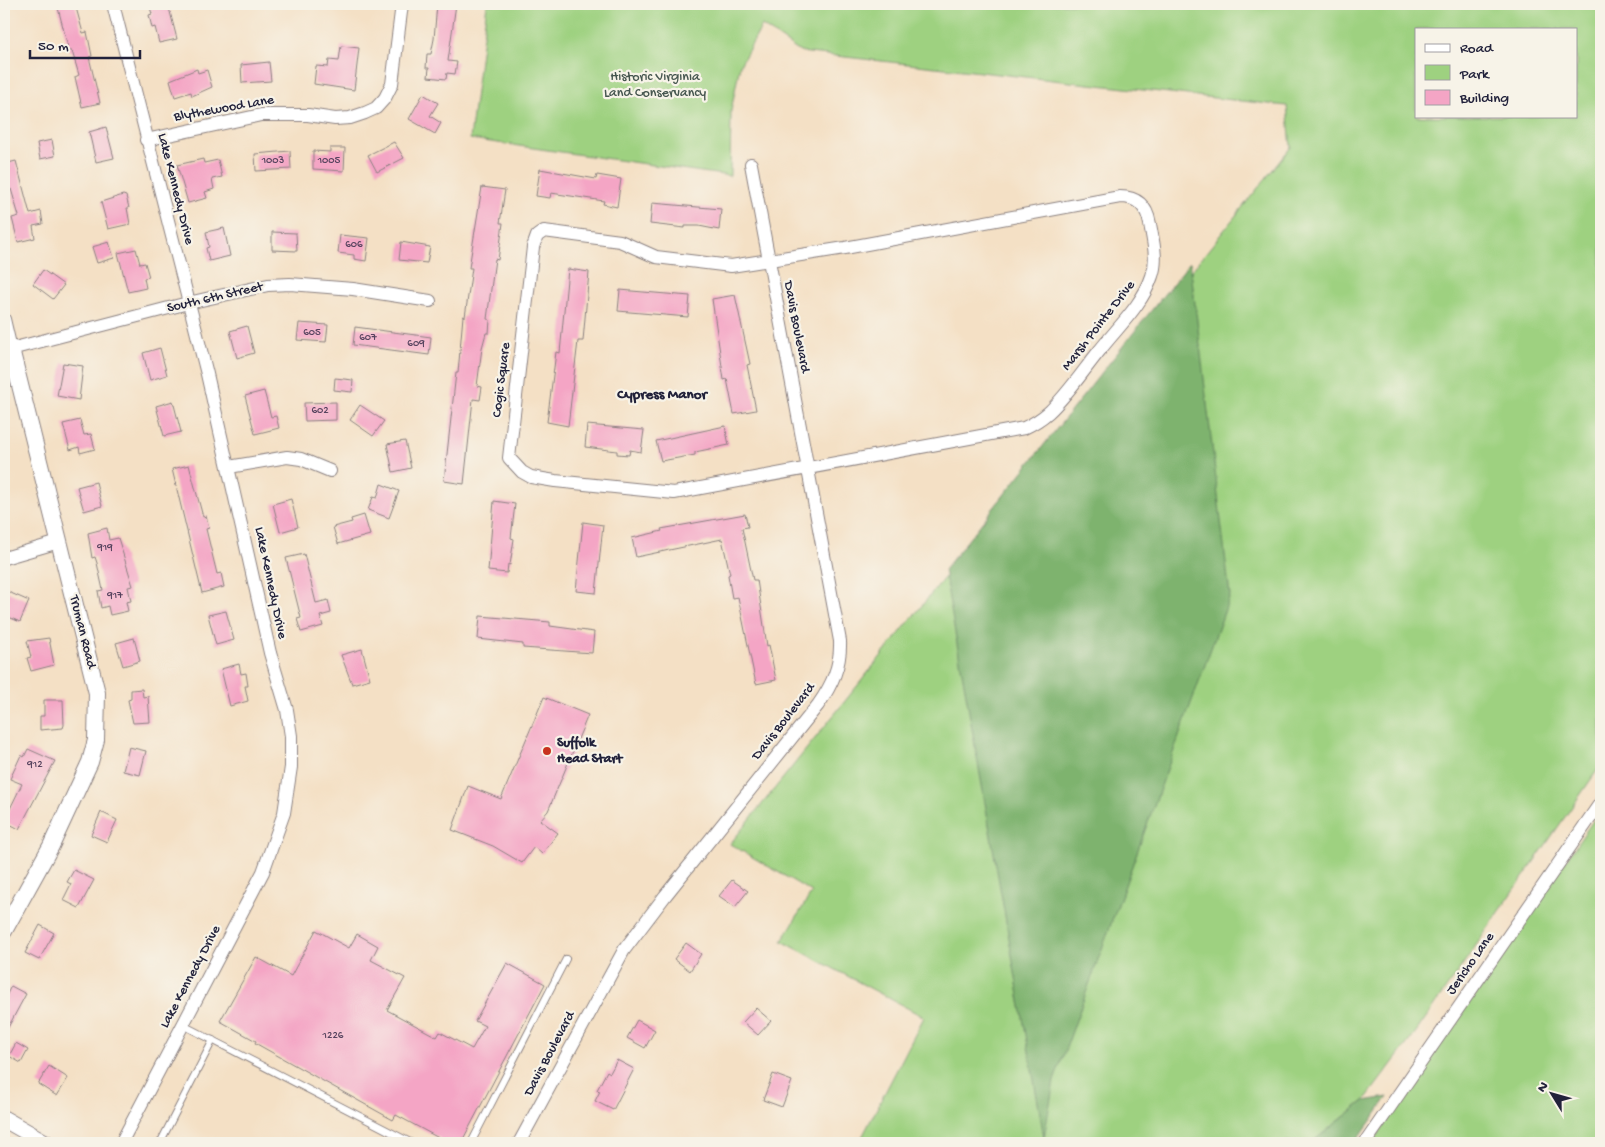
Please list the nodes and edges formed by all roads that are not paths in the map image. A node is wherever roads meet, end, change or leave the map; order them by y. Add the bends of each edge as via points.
1 (113, 4) edge
2 (402, 4) edge
3 (146, 140) junction
4 (751, 164) dead end
5 (768, 262) junction
6 (430, 301) dead end
7 (188, 303) junction
8 (4, 320) edge
9 (7, 350) edge
10 (228, 467) junction
11 (808, 469) junction
12 (330, 471) dead end
13 (60, 542) junction
14 (4, 558) edge
15 (1601, 802) edge
16 (4, 931) edge
17 (566, 959) dead end
18 (183, 1024) junction
19 (213, 1040) junction
20 (4, 1119) edge
21 (46, 1143) edge
22 (122, 1143) edge
23 (160, 1143) edge
24 (412, 1143) edge
25 (471, 1143) edge
26 (519, 1143) edge
27 (1365, 1143) edge

1 - 3 street, Lake Kennedy Drive
2 - 3 street, Blythewood Lane via 392,84 385,98 365,114 335,119 308,115 261,115
3 - 7 street, Lake Kennedy Drive
4 - 5 street, Davis Boulevard
5 - 11 street, Davis Boulevard
5 - 11 street, Cogic Square via 715,265 656,257 620,241 548,230 540,232 533,247 509,458 522,472 532,477 658,493 692,491
5 - 11 street, Marsh Pointe Drive via 1120,197 1133,198 1144,207 1153,240 1153,275 1143,294 1059,401 1037,422 1010,432
6 - 7 street, South 6th Street via 290,284 268,285
7 - 9 street, South 6th Street
7 - 10 street, Lake Kennedy Drive
8 - 9 street, Truman Road
9 - 13 street, Truman Road
10 - 12 street via 287,457 302,459
10 - 18 street, Lake Kennedy Drive via 270,652 287,710 291,736 290,767 284,813 263,872
11 - 26 street, Davis Boulevard via 840,641 833,681 818,706 624,950
13 - 14 street
13 - 16 street, Truman Road via 97,692 96,740 90,762 51,846
15 - 27 street, Jericho Lane
17 - 25 lane
18 - 19 lane
18 - 22 street, Lake Kennedy Drive
19 - 23 lane
19 - 24 lane
20 - 21 street

